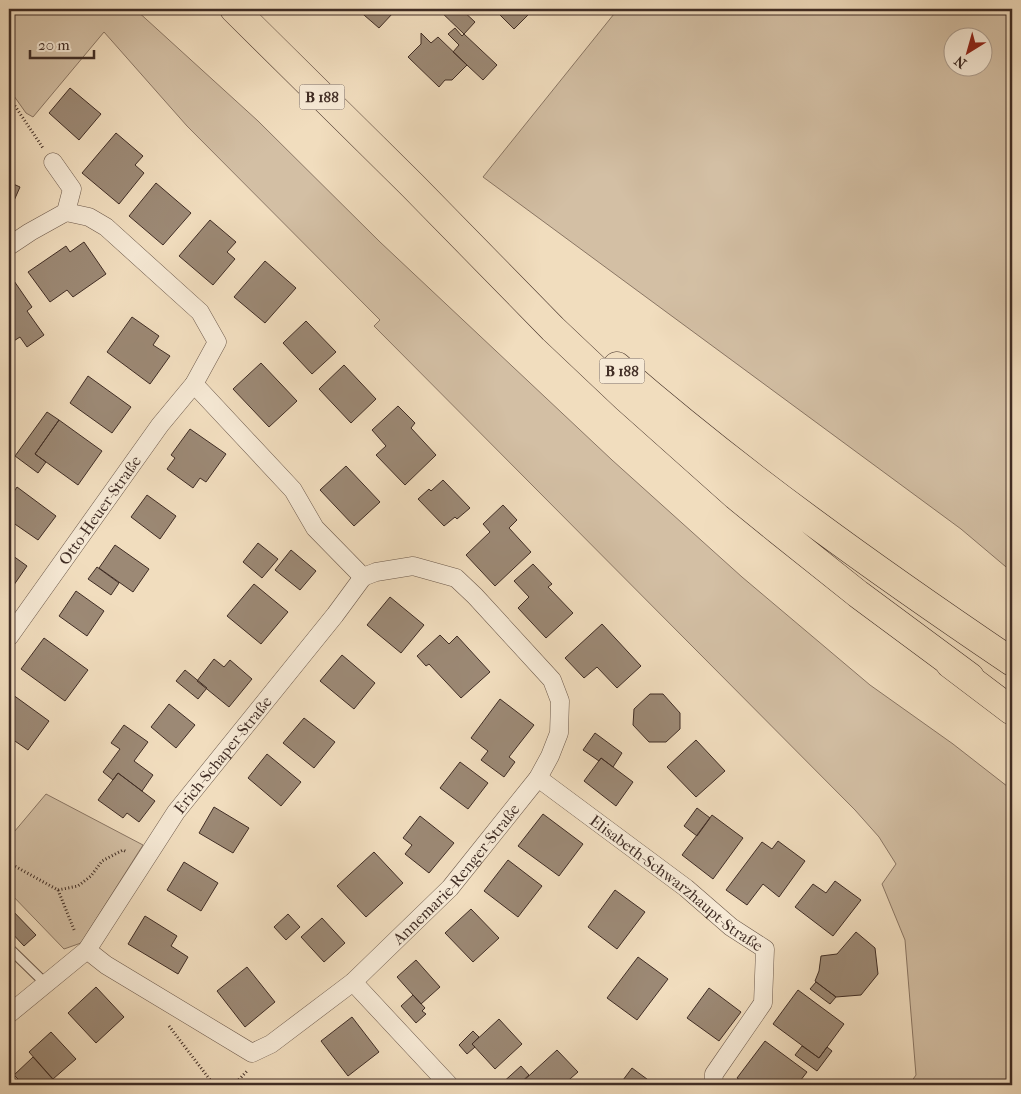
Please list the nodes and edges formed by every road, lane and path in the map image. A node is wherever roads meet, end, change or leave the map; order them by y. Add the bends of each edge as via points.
1 (234, 9) edge
2 (9, 97) edge
3 (53, 162) joint
4 (412, 185) junction
5 (66, 212) junction
6 (9, 246) edge
7 (194, 384) junction
8 (363, 577) junction
9 (9, 637) edge
10 (1012, 662) edge
11 (950, 664) junction
12 (1012, 706) edge
13 (1012, 711) edge
14 (538, 778) junction
15 (144, 861) junction
16 (9, 863) edge
17 (58, 890) junction
18 (9, 948) edge
19 (87, 950) junction
20 (353, 982) junction
21 (46, 984) junction
22 (9, 1014) edge
23 (165, 1021) dead end
24 (214, 1085) edge
25 (449, 1085) edge
26 (713, 1085) edge

1 - 4 main road, B 188
2 - 3 path
3 - 5 street via 72,189
4 - 10 main road, B 188 via 622,370 731,459 903,587
4 - 11 main road, B 188 via 553,329 736,496
5 - 6 street
5 - 7 street, Otto-Heuer-Straße via 89,217 106,227 200,312 216,342
7 - 8 street via 293,490 315,528
7 - 9 street, Otto-Heuer-Straße via 160,425
8 - 14 street, Annemarie-Renger-Straße via 413,566 456,578 552,680 560,701 559,733
8 - 15 street, Erich-Schaper-Straße via 176,812
11 - 12 main road, B 188
11 - 13 main road
14 - 20 street, Annemarie-Renger-Straße via 450,888
14 - 26 street, Elisabeth-Schwarzhaupt-Straße via 686,888 731,927 766,949 763,1003 714,1074
15 - 17 path via 123,850 102,861 78,886
15 - 19 street, Erich-Schaper-Straße
16 - 17 path
17 - 19 path via 79,941
18 - 21 lane
19 - 20 street, Annemarie-Renger-Straße via 106,965 252,1053 271,1044
19 - 21 street, Erich-Schaper-Straße
20 - 25 street
21 - 22 street, Erich-Schaper-Straße
23 - 24 path

